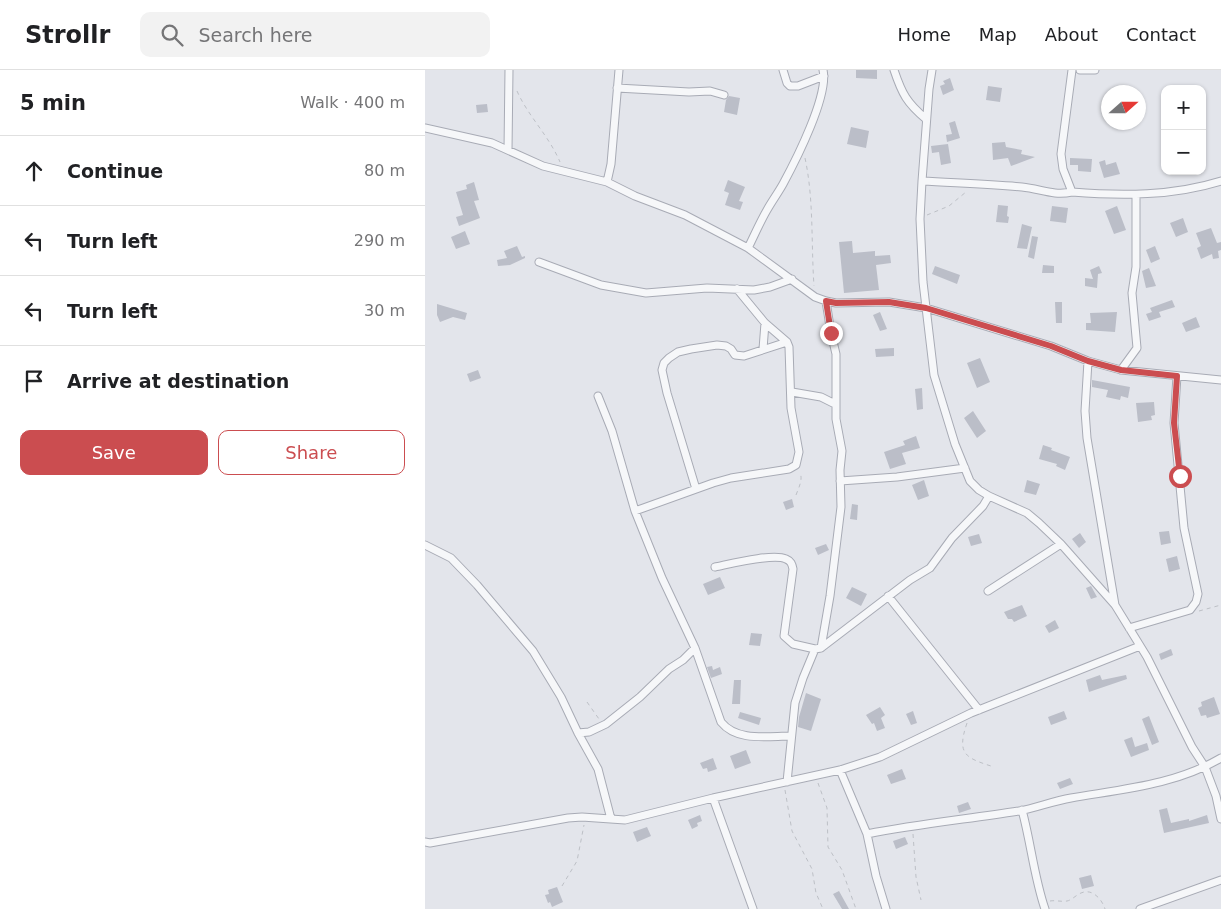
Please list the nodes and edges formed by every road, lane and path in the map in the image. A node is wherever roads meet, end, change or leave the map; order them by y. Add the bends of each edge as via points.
1 (509, 70) edge
2 (619, 70) edge
3 (783, 70) edge
4 (894, 70) edge
5 (932, 70) edge
6 (1072, 70) edge
7 (1080, 70) edge
8 (1095, 70) edge
9 (824, 73) edge
10 (617, 88) junction
11 (516, 90) dead end
12 (724, 95) dead end
13 (926, 119) junction
14 (425, 128) edge
15 (802, 145) junction
16 (508, 150) junction
17 (566, 171) junction
18 (922, 181) junction
19 (1221, 181) edge
20 (607, 182) junction
21 (975, 184) junction
22 (1072, 192) junction
23 (1137, 195) junction
24 (920, 219) junction
25 (748, 248) junction
26 (539, 262) dead end
27 (792, 279) junction
28 (737, 290) junction
29 (815, 297) junction
30 (826, 301) junction
31 (926, 308) junction
32 (765, 323) junction
33 (787, 342) junction
34 (763, 350) junction
35 (1088, 361) junction
36 (1121, 370) junction
37 (1177, 376) junction
38 (1221, 380) edge
39 (792, 392) junction
40 (598, 396) dead end
41 (835, 404) junction
42 (796, 464) junction
43 (965, 468) junction
44 (840, 481) junction
45 (696, 489) junction
46 (795, 495) dead end
47 (989, 496) junction
48 (635, 511) junction
49 (1061, 544) junction
50 (425, 545) edge
51 (715, 567) dead end
52 (988, 590) dead end
53 (888, 596) junction
54 (1115, 605) junction
55 (1221, 605) edge
56 (1190, 610) junction
57 (1129, 628) junction
58 (1140, 646) junction
59 (695, 648) junction
60 (818, 649) junction
61 (587, 702) dead end
62 (979, 710) junction
63 (971, 713) junction
64 (606, 724) junction
65 (578, 733) junction
66 (791, 736) junction
67 (1221, 758) edge
68 (994, 767) dead end
69 (1205, 767) junction
70 (840, 770) junction
71 (815, 776) junction
72 (786, 782) junction
73 (713, 798) junction
74 (1022, 810) junction
75 (591, 817) junction
76 (611, 819) junction
77 (1221, 819) edge
78 (912, 825) junction
79 (867, 834) junction
80 (425, 842) edge
81 (1221, 880) edge
82 (562, 886) dead end
83 (921, 900) dead end
84 (1042, 900) junction
85 (753, 909) edge
86 (823, 909) edge
87 (857, 909) edge
88 (886, 909) edge
89 (1045, 909) edge
90 (1105, 909) edge
91 (1140, 909) edge

1 - 16 street
2 - 10 street
3 - 9 street via 787,83 793,87
4 - 13 street via 909,103
5 - 13 street
6 - 22 street via 1061,154
7 - 8 street
9 - 15 street via 821,96
10 - 12 street via 710,91
10 - 20 street
11 - 17 path
13 - 18 street
14 - 16 street via 479,139
15 - 25 street
15 - 29 path via 809,176
16 - 17 street via 543,166
17 - 20 street
18 - 21 street
18 - 24 street
19 - 23 street via 1203,187
20 - 25 street via 685,215
21 - 22 street via 1046,193
21 - 24 path via 949,206
22 - 23 street
23 - 36 street via 1133,293 1137,348
24 - 31 street
25 - 27 street
26 - 28 street via 601,285 646,293 707,288
27 - 28 street via 762,289
27 - 29 street
28 - 32 street
29 - 30 street
30 - 31 street via 889,302
30 - 41 street via 836,354
31 - 35 street via 1051,346
31 - 43 street via 934,375
32 - 33 street
32 - 34 street
33 - 34 street
33 - 39 street
34 - 45 street via 739,356 727,346 707,346 678,352 664,363 662,370 667,394
35 - 36 street
35 - 54 street via 1087,438
36 - 37 street
37 - 38 street
37 - 56 street via 1174,423 1183,528 1198,594 1197,602
39 - 41 street via 821,397
39 - 42 street via 791,408 799,452
40 - 48 street via 612,431
41 - 44 street via 842,452
42 - 45 street via 789,469 731,478
42 - 46 path via 801,477
43 - 44 street
43 - 47 street via 970,480
44 - 60 street via 841,507 830,596
45 - 48 street
47 - 49 street via 1027,513
47 - 53 street via 930,568
48 - 59 street
49 - 52 street
49 - 54 street
50 - 65 street via 451,558 511,623 533,651
51 - 60 street via 773,557 789,560 793,568 784,636 793,644
53 - 60 street
53 - 62 street
54 - 57 street
55 - 56 path via 1203,611
56 - 57 street
57 - 58 street
58 - 62 street
58 - 69 street
59 - 64 street
59 - 66 street via 715,708 725,727 735,733 755,737
60 - 66 street via 799,689
61 - 64 path
62 - 63 street
63 - 68 path via 964,732 963,749 968,757
63 - 70 street via 880,757
64 - 65 street
65 - 76 street via 598,769
66 - 72 street
67 - 69 street
69 - 74 street via 1171,780 1061,799
69 - 77 street
70 - 71 street
70 - 79 street
71 - 72 street
71 - 87 path via 827,808 828,847 842,870
72 - 73 street
72 - 86 path via 792,831 812,869 816,893
73 - 76 street via 641,817
73 - 85 street
74 - 78 street
74 - 84 street
75 - 76 street
75 - 80 street
75 - 82 path via 583,826 577,861
78 - 79 street
78 - 83 path
79 - 88 street
81 - 91 street
84 - 89 street
84 - 90 path via 1068,901 1087,891 1099,897

